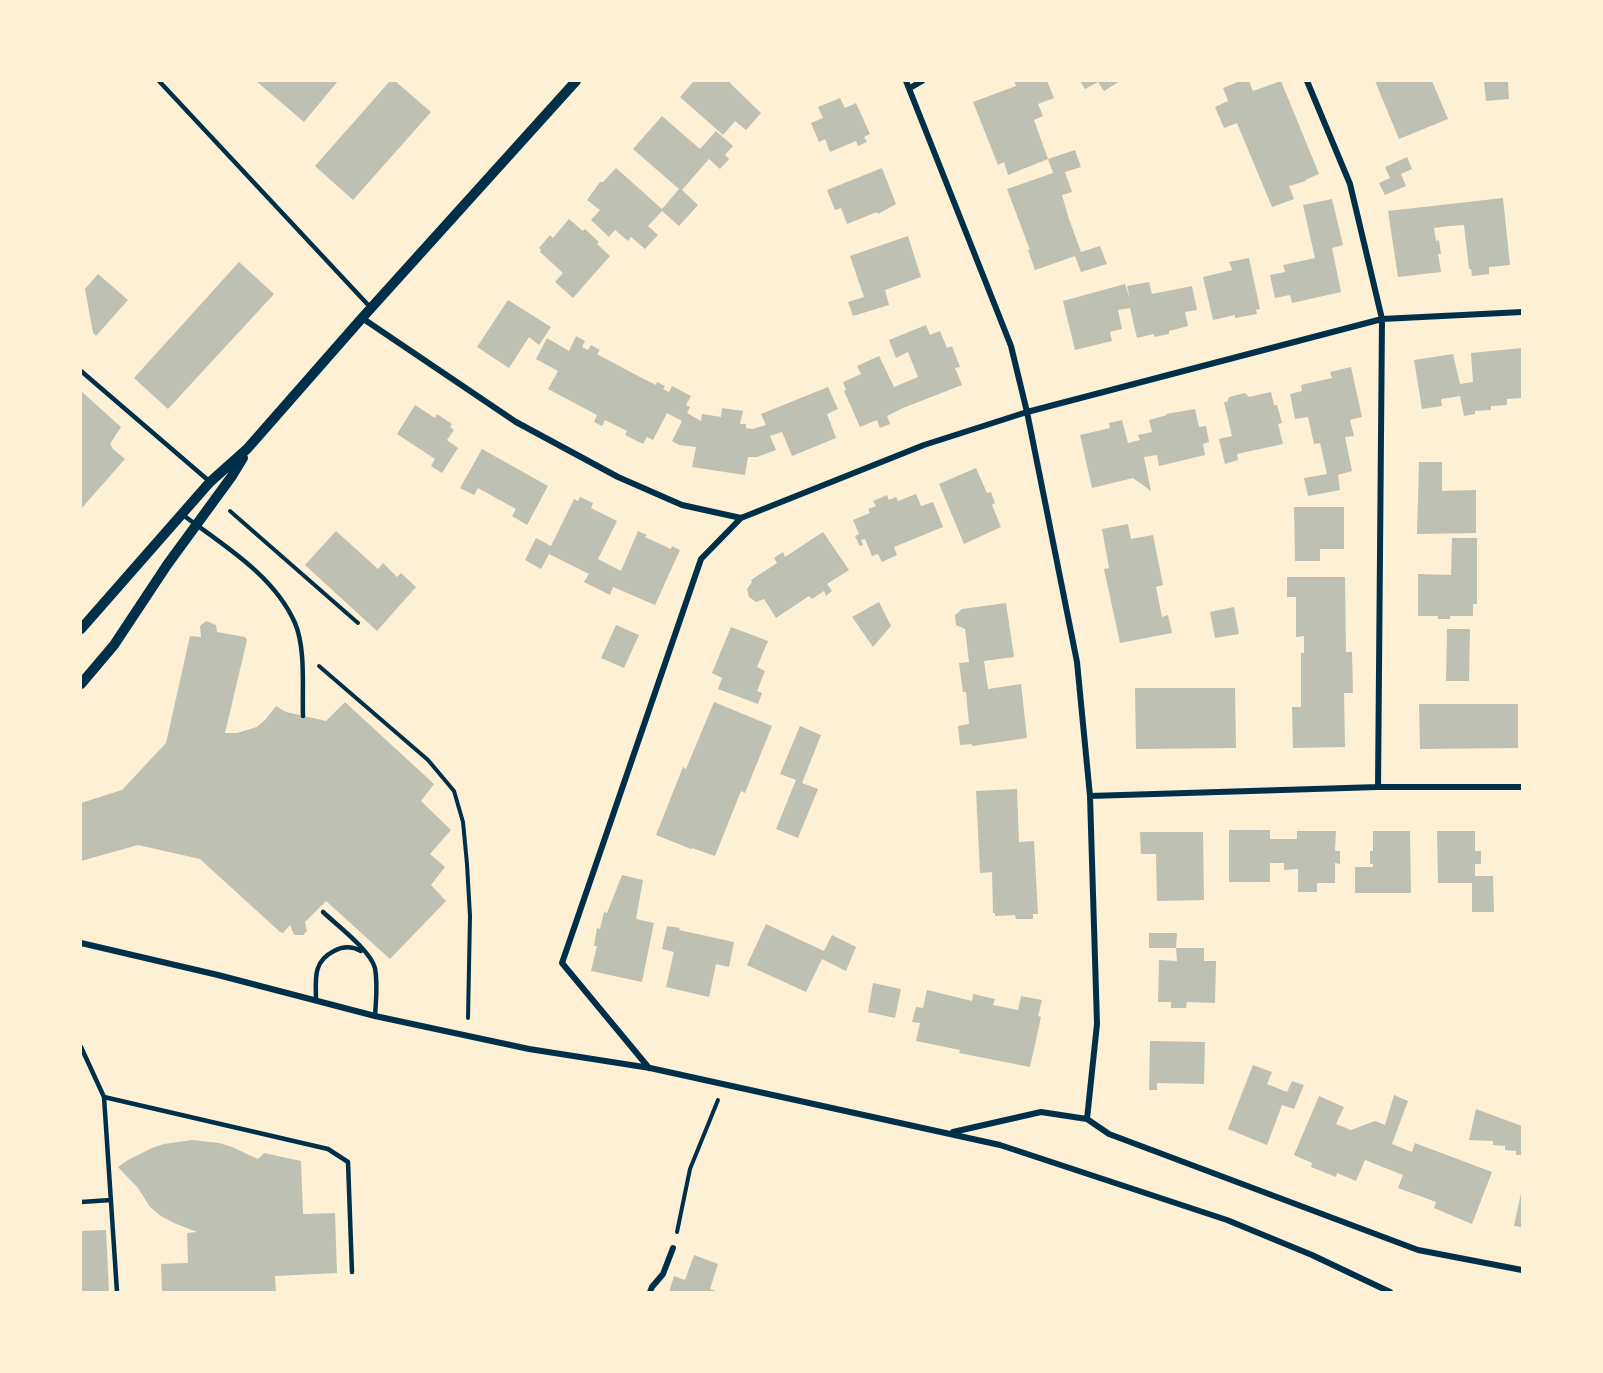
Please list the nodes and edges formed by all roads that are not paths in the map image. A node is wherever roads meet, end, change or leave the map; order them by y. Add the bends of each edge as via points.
1 (159, 81) edge
2 (576, 81) edge
3 (906, 81) edge
4 (922, 81) edge
5 (1307, 81) edge
6 (909, 88) junction
7 (371, 308) junction
8 (1522, 312) edge
9 (362, 318) junction
10 (1382, 319) junction
11 (81, 371) edge
12 (1027, 411) junction
13 (247, 449) junction
14 (210, 482) junction
15 (183, 515) junction
16 (741, 518) junction
17 (196, 525) junction
18 (81, 629) edge
19 (81, 684) edge
20 (303, 716) dead end
21 (1378, 787) junction
22 (1522, 787) edge
23 (1090, 796) junction
24 (323, 912) dead end
25 (81, 943) edge
26 (366, 954) junction
27 (316, 1001) junction
28 (375, 1016) junction
29 (81, 1047) edge
30 (650, 1068) junction
31 (104, 1097) junction
32 (1087, 1119) junction
33 (949, 1133) junction
34 (111, 1200) junction
35 (81, 1202) edge
36 (674, 1248) road end
37 (1522, 1270) edge
38 (352, 1272) dead end
39 (117, 1292) edge
40 (650, 1292) edge
41 (1390, 1292) edge

1 - 7 lane
2 - 7 street
3 - 6 street
4 - 6 street
5 - 10 street via 1350,183
6 - 12 street via 1011,346
7 - 9 street
8 - 10 street
9 - 13 street
9 - 16 street via 516,422 618,477 681,505
10 - 12 street
10 - 21 street
11 - 14 lane
12 - 16 street via 924,445
12 - 23 street via 1077,663
13 - 14 street
13 - 17 street
14 - 15 street
15 - 17 lane
15 - 18 street
16 - 30 street via 701,559 562,963
17 - 19 street via 114,645
17 - 20 lane via 257,571 296,624 302,654
21 - 22 street
21 - 23 street
23 - 32 street via 1097,1024
24 - 26 lane
25 - 27 street
26 - 27 lane via 348,946 323,957 317,970
26 - 28 lane via 374,966
27 - 28 street
28 - 30 street via 529,1049
29 - 31 lane
30 - 33 street
31 - 34 lane
31 - 38 lane via 328,1149 348,1162
32 - 33 street via 1041,1112
32 - 37 street via 1109,1134 1419,1250
33 - 41 street via 1000,1145 1227,1220
34 - 35 lane
34 - 39 lane
36 - 40 street

